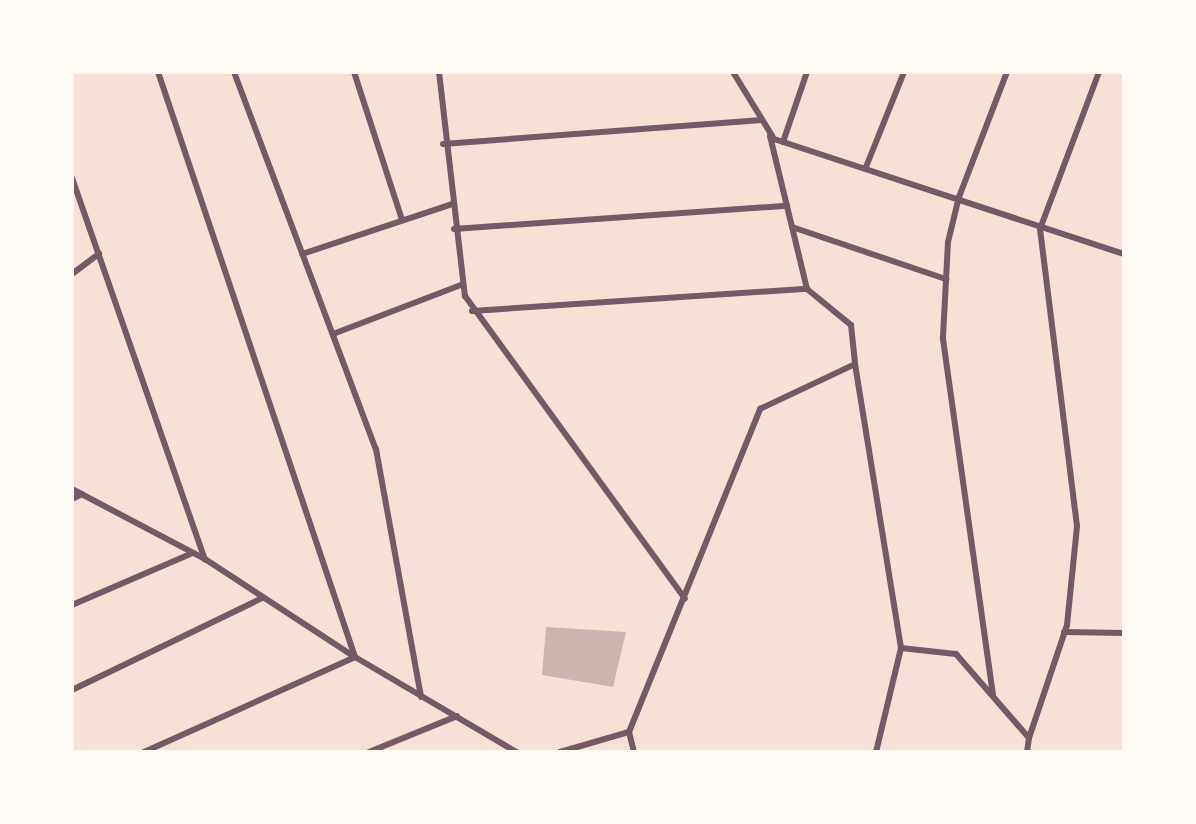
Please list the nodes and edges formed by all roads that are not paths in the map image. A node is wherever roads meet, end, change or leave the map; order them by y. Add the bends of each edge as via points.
1 (158, 72) edge
2 (234, 72) edge
3 (354, 72) edge
4 (439, 72) edge
5 (733, 72) edge
6 (807, 72) edge
7 (904, 72) edge
8 (1007, 72) edge
9 (1099, 72) edge
10 (762, 120) junction
11 (768, 129) junction
12 (783, 142) junction
13 (443, 144) junction
14 (866, 167) junction
15 (72, 178) edge
16 (959, 197) junction
17 (452, 204) junction
18 (787, 206) junction
19 (402, 220) junction
20 (792, 227) junction
21 (454, 229) junction
22 (1040, 229) junction
23 (99, 254) junction
24 (303, 254) junction
25 (1124, 254) edge
26 (72, 274) edge
27 (946, 279) junction
28 (463, 284) junction
29 (807, 289) junction
30 (472, 311) junction
31 (333, 334) junction
32 (855, 364) junction
33 (72, 489) edge
34 (82, 494) junction
35 (72, 500) edge
36 (193, 553) junction
37 (205, 559) junction
38 (262, 598) junction
39 (685, 599) junction
40 (72, 605) edge
41 (1064, 632) junction
42 (1124, 633) edge
43 (901, 648) junction
44 (355, 657) junction
45 (72, 690) edge
46 (993, 695) junction
47 (421, 697) junction
48 (458, 716) junction
49 (629, 732) junction
50 (1029, 738) junction
51 (144, 752) edge
52 (369, 752) edge
53 (516, 752) edge
54 (561, 752) edge
55 (634, 752) edge
56 (876, 752) edge
57 (1027, 752) edge

1 - 44 street
2 - 24 street
3 - 19 street
4 - 13 street
5 - 10 street
6 - 12 street
7 - 14 street
8 - 16 street
9 - 22 street
10 - 11 street
10 - 13 street
11 - 12 street
11 - 18 street
12 - 14 street
13 - 17 street
14 - 16 street
15 - 23 street
16 - 22 street
16 - 27 street
17 - 19 street
17 - 21 street
18 - 20 street
18 - 21 street
19 - 24 street
20 - 27 street
20 - 29 street
21 - 28 street
22 - 25 street
22 - 41 street via 1077,526
23 - 26 street
23 - 37 street
24 - 31 street
27 - 46 street via 947,398
28 - 30 street
28 - 31 street
29 - 30 street
29 - 32 street via 851,325
30 - 39 street
31 - 47 street via 376,449
32 - 39 street via 760,409
32 - 43 street
33 - 34 street
34 - 35 street
34 - 36 street
36 - 37 street
36 - 40 street
37 - 38 street
38 - 44 street
38 - 45 street
39 - 49 street
41 - 42 street
41 - 50 street
43 - 46 street via 956,654
43 - 56 street
44 - 47 street
44 - 51 street
46 - 50 street
47 - 48 street
48 - 52 street
48 - 53 street
49 - 54 street
49 - 55 street
50 - 57 street

